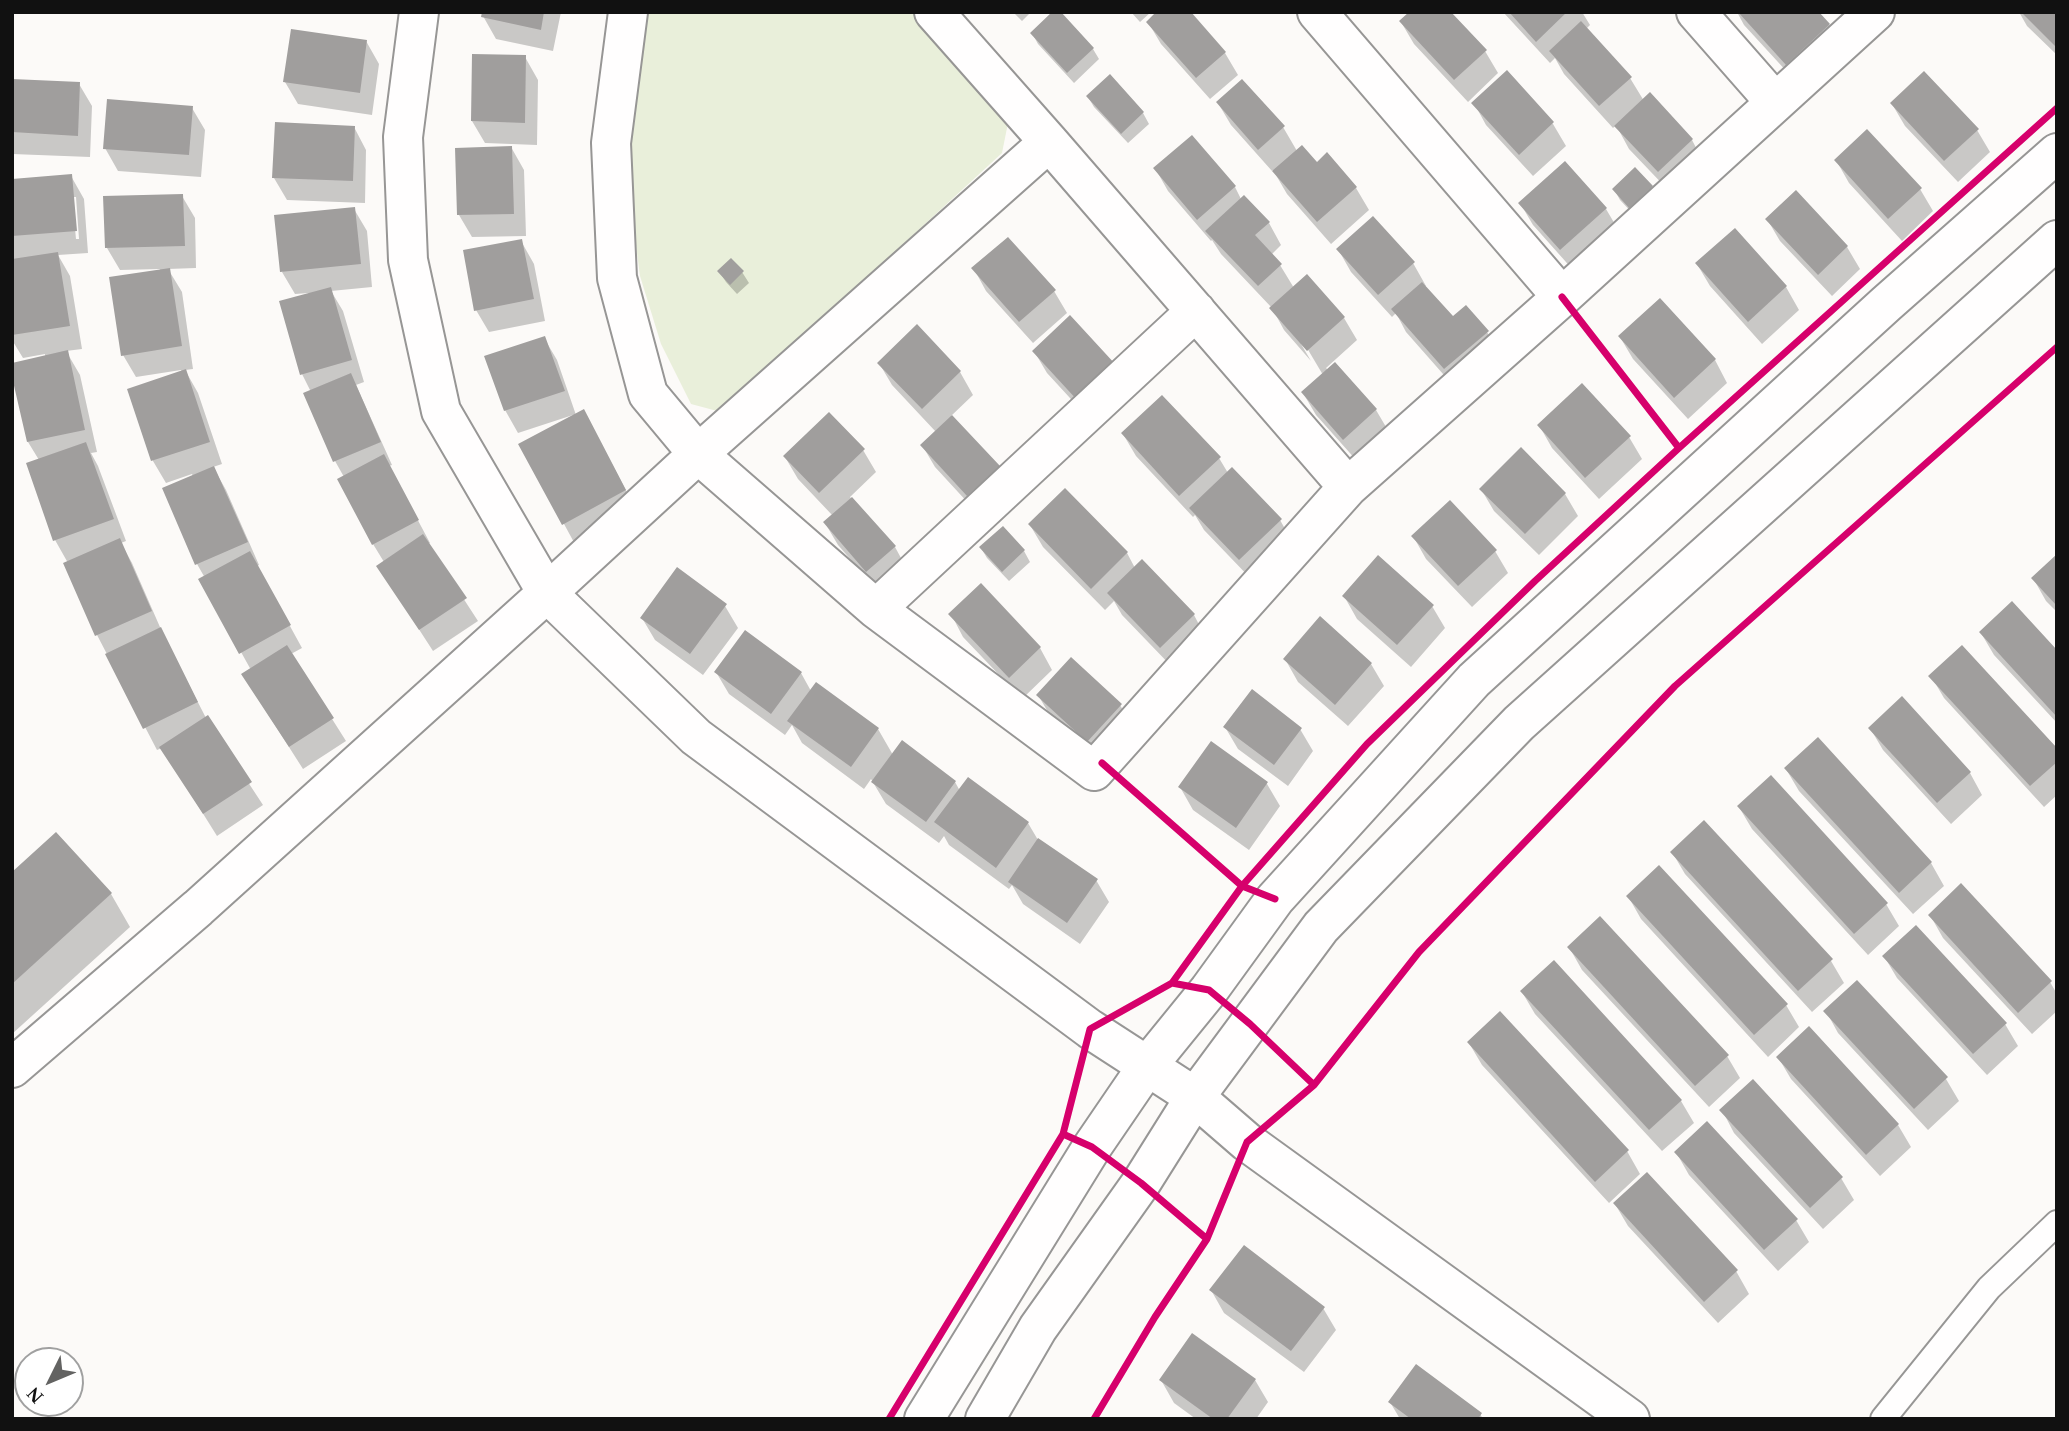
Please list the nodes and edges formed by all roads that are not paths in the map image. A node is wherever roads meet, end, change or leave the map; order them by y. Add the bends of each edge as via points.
1 (419, 12) edge
2 (628, 12) edge
3 (934, 12) edge
4 (1317, 12) edge
5 (1696, 12) edge
6 (1875, 12) edge
7 (1774, 102) junction
8 (1049, 142) junction
9 (2057, 153) edge
10 (2057, 240) edge
11 (1562, 297) junction
12 (1196, 311) junction
13 (698, 454) junction
14 (1348, 487) junction
15 (547, 593) junction
16 (876, 609) junction
17 (1148, 1065) junction
18 (12, 1068) edge
19 (1195, 1097) junction
20 (2057, 1223) edge
21 (924, 1419) edge
22 (985, 1419) edge
23 (1630, 1419) edge
24 (1883, 1419) edge

1 - 15 street via 403,137 408,260 438,399
2 - 13 street via 611,142 617,278 648,394
3 - 8 street
4 - 11 street
5 - 7 street
6 - 7 street
7 - 11 street
8 - 12 street
8 - 13 street
9 - 17 street via 1474,680 1275,899
10 - 19 street via 1519,723 1321,927
11 - 14 street
12 - 14 street
12 - 16 street
13 - 15 street
13 - 16 street
14 - 16 street via 1094,771
15 - 17 street via 696,737 1090,1028
15 - 18 street via 198,908
17 - 19 street
17 - 21 street
19 - 22 street via 1141,1183 1038,1328
19 - 23 street via 1247,1142
20 - 24 lane via 1989,1288

